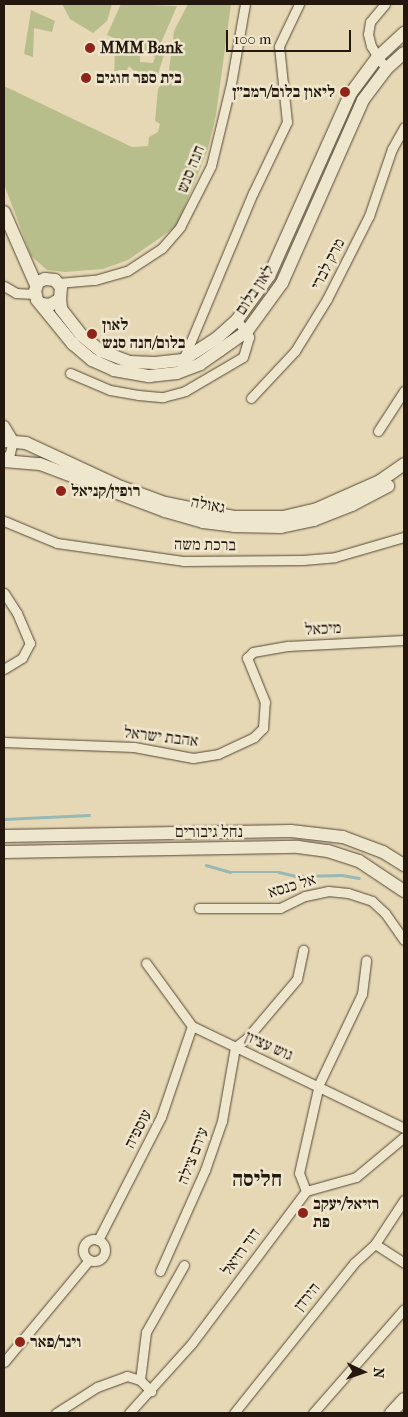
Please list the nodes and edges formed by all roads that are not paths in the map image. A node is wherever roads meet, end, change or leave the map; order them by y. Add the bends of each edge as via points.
1 (245, 4) edge
2 (299, 4) edge
3 (385, 4) edge
4 (404, 33) edge
5 (404, 53) edge
6 (377, 58) junction
7 (386, 69) junction
8 (404, 127) edge
9 (4, 212) edge
10 (25, 259) junction
11 (4, 286) edge
12 (57, 288) junction
13 (38, 294) junction
14 (237, 320) junction
15 (247, 331) junction
16 (183, 360) junction
17 (70, 373) dead end
18 (404, 391) edge
19 (251, 398) dead end
20 (4, 425) edge
21 (378, 431) dead end
22 (8, 440) edge
23 (4, 461) edge
24 (404, 464) edge
25 (404, 474) edge
26 (5, 522) edge
27 (404, 536) edge
28 (4, 593) edge
29 (404, 640) edge
30 (247, 658) joint
31 (4, 669) edge
32 (4, 742) edge
33 (4, 836) edge
34 (353, 840) junction
35 (4, 852) edge
36 (404, 858) edge
37 (404, 865) edge
38 (404, 891) edge
39 (199, 908) dead end
40 (404, 940) edge
41 (303, 950) dead end
42 (366, 960) dead end
43 (146, 963) dead end
44 (192, 1026) junction
45 (235, 1047) junction
46 (319, 1084) junction
47 (404, 1128) edge
48 (404, 1137) edge
49 (306, 1190) junction
50 (404, 1200) edge
51 (98, 1240) junction
52 (375, 1244) junction
53 (89, 1260) junction
54 (404, 1263) edge
55 (184, 1265) dead end
56 (160, 1272) dead end
57 (404, 1309) edge
58 (4, 1362) edge
59 (140, 1380) junction
60 (151, 1391) junction
61 (404, 1399) edge
62 (56, 1413) edge
63 (129, 1413) edge
64 (234, 1413) edge
65 (313, 1413) edge
66 (391, 1413) edge

1 - 12 street, חנה סנש via 221,132 200,194 180,227 162,248 127,270
2 - 16 street, לאון בלום via 279,46 287,122 253,193
3 - 6 street via 370,22 368,34
4 - 6 street, לאון בלום
5 - 7 street, לאון בלום
6 - 7 street
6 - 14 street, לאון בלום via 351,93 334,125 269,276
7 - 15 street, לאון בלום via 363,100 351,124 282,283
8 - 19 street, מרק לברי via 392,149 369,216 327,300 295,351
9 - 10 street, לאון בלום
10 - 12 street, לאון בלום
10 - 13 street, לאון בלום
11 - 13 street via 16,293
12 - 13 street
12 - 13 street via 54,304
12 - 16 street, לאון בלום via 69,322 101,351 128,362 155,364
13 - 15 street, לאון בלום via 73,344 92,360 114,370 149,376 177,373 200,364
14 - 15 street
14 - 16 street, לאון בלום
15 - 17 street via 249,343 243,357 185,391 163,397 110,390
18 - 21 street
20 - 22 street
22 - 23 street via 10,453
22 - 24 street, גאולה via 26,442 121,487 165,503 234,517 283,517 317,510 380,481
23 - 25 street, גאולה via 40,464 126,499 203,522 268,527 296,524 333,514
26 - 27 street, ברכת משה via 56,543 183,561 303,560 365,550
28 - 31 street via 30,644 22,658
29 - 30 street, מיכאל via 288,646 253,652
30 - 32 street, אהבת ישראל via 265,702 263,728 254,737 218,754 193,758 134,747
33 - 34 street, נחל גיבורים via 291,832
34 - 36 street
34 - 37 street, נחל גיבורים
35 - 38 street, נחל גיבורים via 298,847 328,851 359,861
39 - 40 street, אל כנסא via 280,908 320,892 348,893 372,901
41 - 45 street via 297,978 247,1038
42 - 46 street via 362,994
43 - 44 street, גוש עציון
44 - 45 street, גוש עציון
44 - 51 street, עוספיה via 161,1117
45 - 46 street, גוש עציון
45 - 56 street, עירם צילה via 222,1121 205,1170
46 - 47 street, גוש עציון
46 - 49 street via 300,1173
48 - 49 street via 356,1177
49 - 60 street, דוד רזיאל via 216,1312
50 - 52 street, הירדן
51 - 53 street via 85,1244 84,1255
51 - 53 street via 104,1246 105,1254 96,1261
52 - 54 street
52 - 64 street, הירדן via 354,1263
53 - 58 street
55 - 59 street via 146,1332
57 - 65 street
59 - 60 street
59 - 62 street via 127,1376 97,1387
60 - 63 street, דוד רזיאל
61 - 66 street

